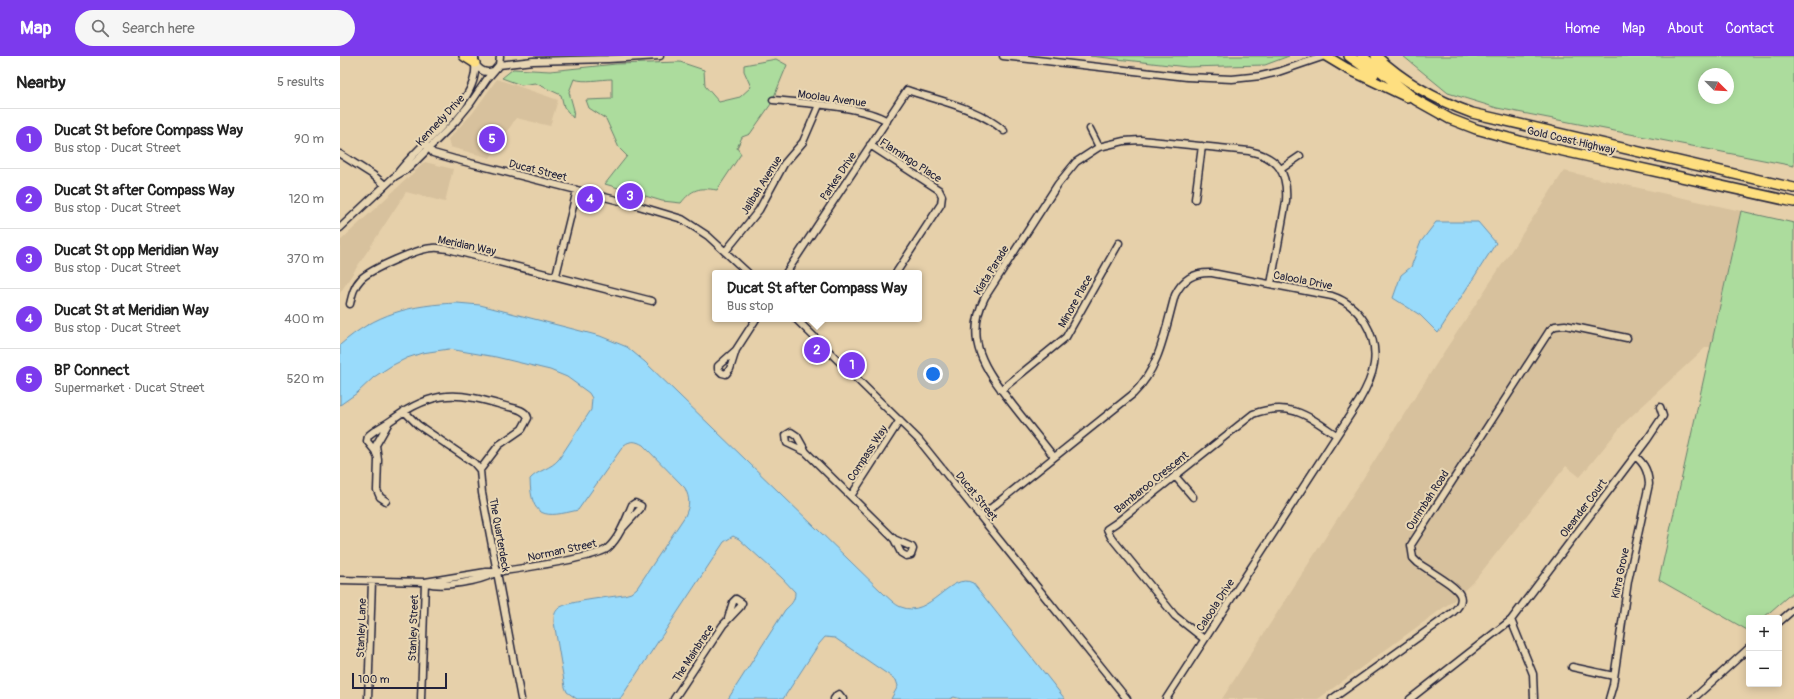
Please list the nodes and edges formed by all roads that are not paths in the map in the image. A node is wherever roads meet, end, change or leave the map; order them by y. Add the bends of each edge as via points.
1 (464, 56) edge
2 (500, 56) edge
3 (660, 56) edge
4 (1003, 56) edge
5 (1326, 56) edge
6 (1349, 56) edge
7 (1362, 56) edge
8 (1376, 56) edge
9 (475, 61) edge
10 (499, 66) junction
11 (494, 70) junction
12 (773, 100) dead end
13 (1416, 100) junction
14 (820, 105) junction
15 (887, 121) junction
16 (1090, 129) dead end
17 (1004, 131) dead end
18 (870, 145) junction
19 (427, 146) junction
20 (1202, 146) junction
21 (1099, 147) junction
22 (340, 154) edge
23 (1300, 156) dead end
24 (1281, 169) junction
25 (385, 185) junction
26 (1794, 188) edge
27 (577, 190) junction
28 (1195, 199) dead end
29 (1794, 202) edge
30 (340, 228) edge
31 (1119, 243) dead end
32 (725, 252) junction
33 (745, 270) edge
34 (788, 270) edge
35 (898, 270) edge
36 (556, 276) junction
37 (1271, 284) junction
38 (652, 300) dead end
39 (350, 304) dead end
40 (754, 322) edge
41 (799, 322) edge
42 (1627, 338) dead end
43 (736, 350) dead end
44 (1001, 390) junction
45 (1660, 407) dead end
46 (404, 411) junction
47 (394, 418) junction
48 (900, 420) junction
49 (1336, 435) junction
50 (806, 452) dead end
51 (377, 456) junction
52 (1635, 456) junction
53 (1054, 457) junction
54 (480, 470) junction
55 (1175, 476) junction
56 (851, 496) junction
57 (1193, 497) dead end
58 (386, 501) dead end
59 (981, 516) junction
60 (621, 530) dead end
61 (894, 539) dead end
62 (497, 572) junction
63 (340, 580) edge
64 (372, 581) junction
65 (425, 582) junction
66 (1794, 609) edge
67 (728, 618) dead end
68 (1782, 619) edge
69 (1510, 620) junction
70 (1204, 639) junction
71 (1746, 651) edge
72 (1572, 667) dead end
73 (1614, 676) junction
74 (368, 699) edge
75 (421, 699) edge
76 (521, 699) edge
77 (674, 699) edge
78 (834, 699) edge
79 (843, 699) edge
80 (1127, 699) edge
81 (1166, 699) edge
82 (1332, 699) edge
83 (1410, 699) edge
84 (1534, 699) edge
85 (1609, 699) edge
86 (1693, 699) edge

1 - 9 highway
2 - 10 street
3 - 10 street via 532,61
4 - 5 street via 1187,78 1232,79 1278,72
5 - 13 highway
6 - 13 highway
7 - 13 highway, Gold Coast Highway
8 - 26 highway, Gold Coast Highway via 1423,91 1447,104 1472,113
9 - 11 street via 484,72
9 - 19 street, Kennedy Drive via 476,79 471,89
10 - 11 street, Kennedy Drive
11 - 19 street, Kennedy Drive via 464,112
12 - 14 street, Moolau Avenue
13 - 29 highway, Gold Coast Highway via 1450,119 1527,143
14 - 15 street, Moolau Avenue via 878,115
14 - 32 street, Jalibah Avenue via 803,142 784,164 759,210
15 - 17 street, Parkes Drive via 907,90 967,110 994,122
15 - 18 street, Parkes Drive
16 - 21 street
18 - 34 street, Parkes Drive
18 - 35 street, Flamingo Place via 939,190 942,196 941,204
19 - 25 street, Kennedy Drive via 409,168
19 - 27 street, Ducat Street via 433,153
20 - 21 street, Kiata Parade via 1141,140
20 - 24 street, Kiata Parade via 1256,152 1272,160
20 - 28 street
21 - 44 street, Kiata Parade via 1066,173 981,305 976,329 979,352 988,372
22 - 25 street
23 - 24 street
24 - 37 street via 1286,183 1286,200
25 - 30 street, Kennedy Drive
27 - 32 street, Ducat Street via 682,219 699,229
27 - 36 street
31 - 44 street, Minore Place via 1066,337
32 - 33 street, Ducat Street
36 - 38 street, Meridian Way
36 - 39 street, Meridian Way via 448,249 432,248 374,269 361,278 354,288
37 - 49 street, Caloola Drive via 1337,298 1362,317 1370,332 1375,357 1371,375 1359,401
37 - 53 street, Caloola Drive via 1212,273 1189,277 1175,295 1154,366 1142,386
40 - 43 street
41 - 48 street, Ducat Street
42 - 82 street, Ourimbah Road via 1565,325 1555,326 1550,330 1412,545 1413,558 1418,563 1456,588 1461,597 1459,605 1452,613
44 - 53 street, Kiata Parade
45 - 52 street, Oleander Court via 1663,416
46 - 47 street
46 - 54 street via 416,423 467,457
46 - 54 street via 427,399 455,395 502,405 526,414 528,418 522,429 499,445
47 - 51 street via 377,441
47 - 51 street via 367,437
48 - 56 street, Compass Way
48 - 59 street, Ducat Street
49 - 55 street, Bambaroo Crescent via 1302,413 1286,409 1269,409 1253,414
49 - 70 street, Caloola Drive
50 - 56 street, Compass Way
51 - 58 street via 377,490
52 - 69 street, Oleander Court
52 - 73 street, Kirra Grove via 1647,470 1649,484 1628,581
53 - 59 street, Caloola Drive
54 - 62 street, The Quarterdeck
55 - 57 street
55 - 70 street, Bambaroo Crescent via 1107,529 1175,616
56 - 61 street, Compass Way
59 - 80 street, Ducat Street
60 - 62 street, Norman Street via 609,548 601,552
62 - 65 street, Norman Street
62 - 76 street, The Quarterdeck
63 - 64 street, Norman Street
64 - 65 street, Norman Street
64 - 74 street, Stanley Lane
65 - 75 street, Stanley Street
66 - 68 street
67 - 77 street, The Mainbrace
69 - 83 street
69 - 84 street via 1533,674
70 - 81 street, Caloola Drive
71 - 86 street
72 - 73 street
73 - 85 street, Kirra Grove
78 - 79 street via 839,694

